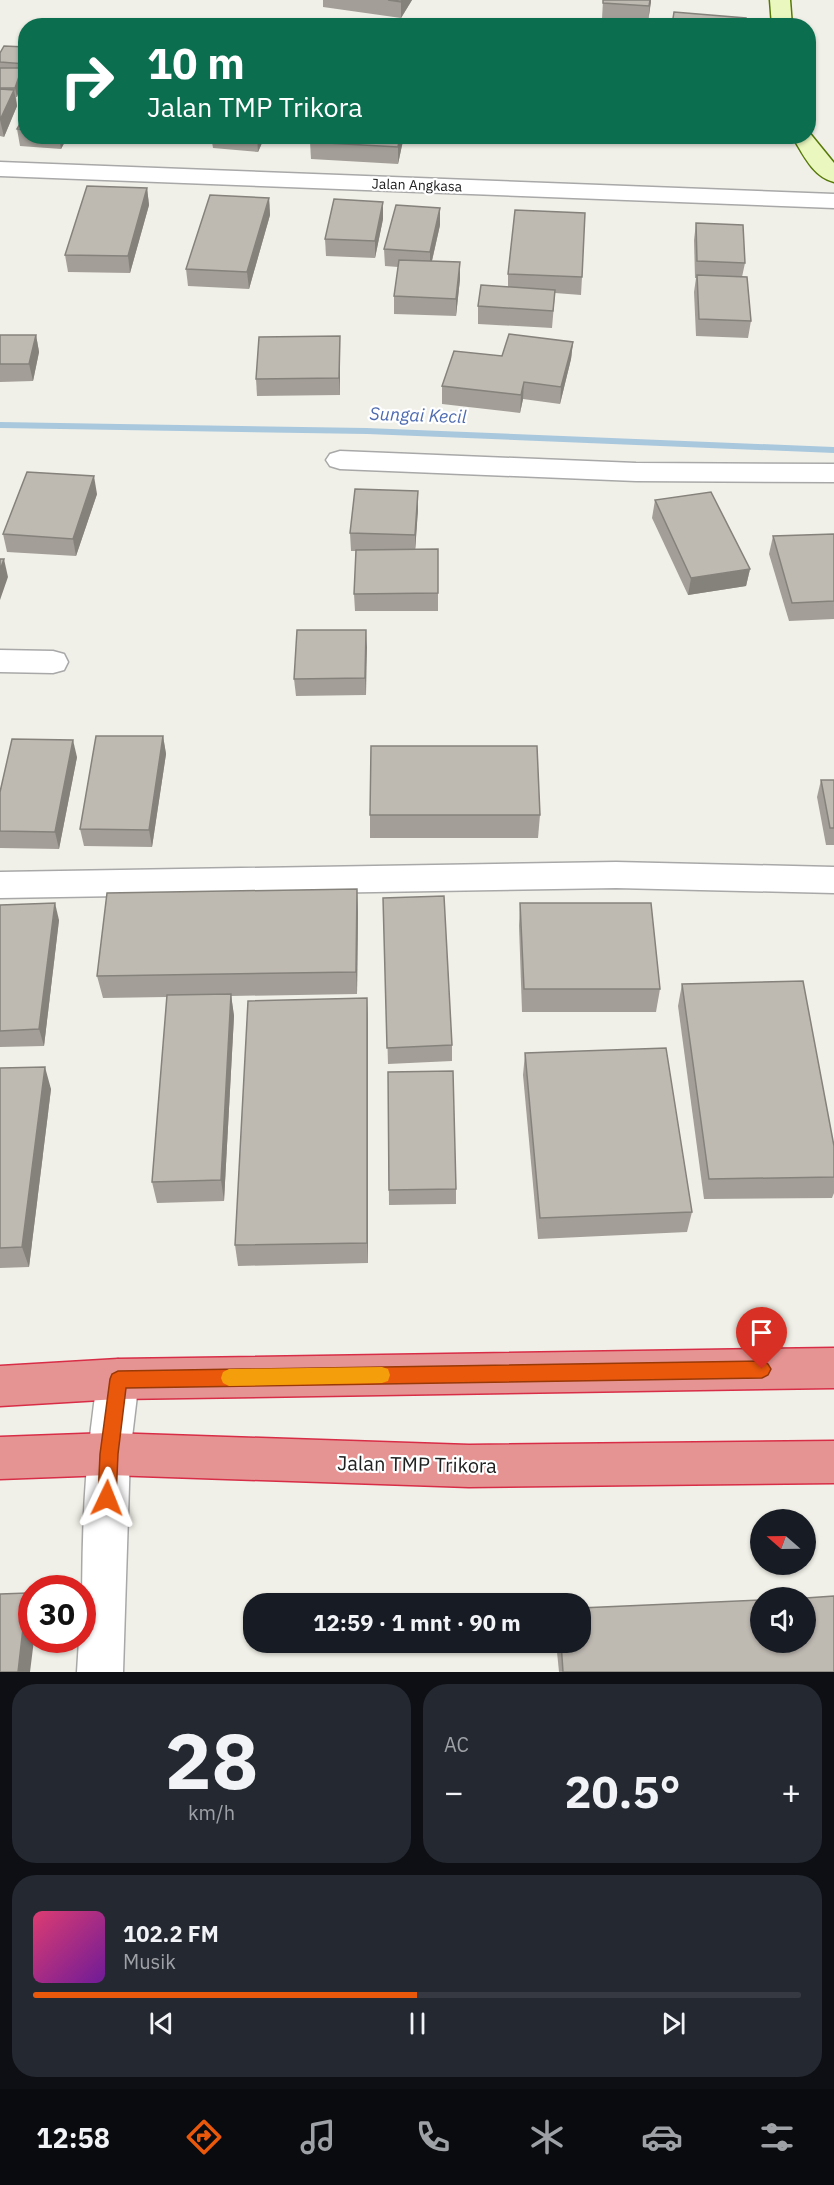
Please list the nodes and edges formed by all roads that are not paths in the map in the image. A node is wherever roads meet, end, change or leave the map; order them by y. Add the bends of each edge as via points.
1 (780, 0) edge
2 (781, 18) edge
3 (808, 144) edge
4 (0, 169) edge
5 (834, 174) edge
6 (834, 201) edge
7 (340, 460) dead end
8 (834, 473) edge
9 (0, 661) edge
10 (52, 662) dead end
11 (834, 880) edge
12 (0, 885) edge
13 (834, 1368) edge
14 (118, 1379) junction
15 (0, 1386) edge
16 (109, 1454) junction
17 (0, 1458) edge
18 (834, 1462) edge
19 (100, 1672) edge

1 - 2 street
3 - 5 street via 820,164
4 - 6 street, Jalan Angkasa
7 - 8 street via 636,472
9 - 10 street
11 - 12 street via 616,874
13 - 14 highway
14 - 15 highway
14 - 16 street
16 - 17 highway, Jalan TMP Trikora
16 - 18 highway, Jalan TMP Trikora via 469,1466
16 - 19 street

